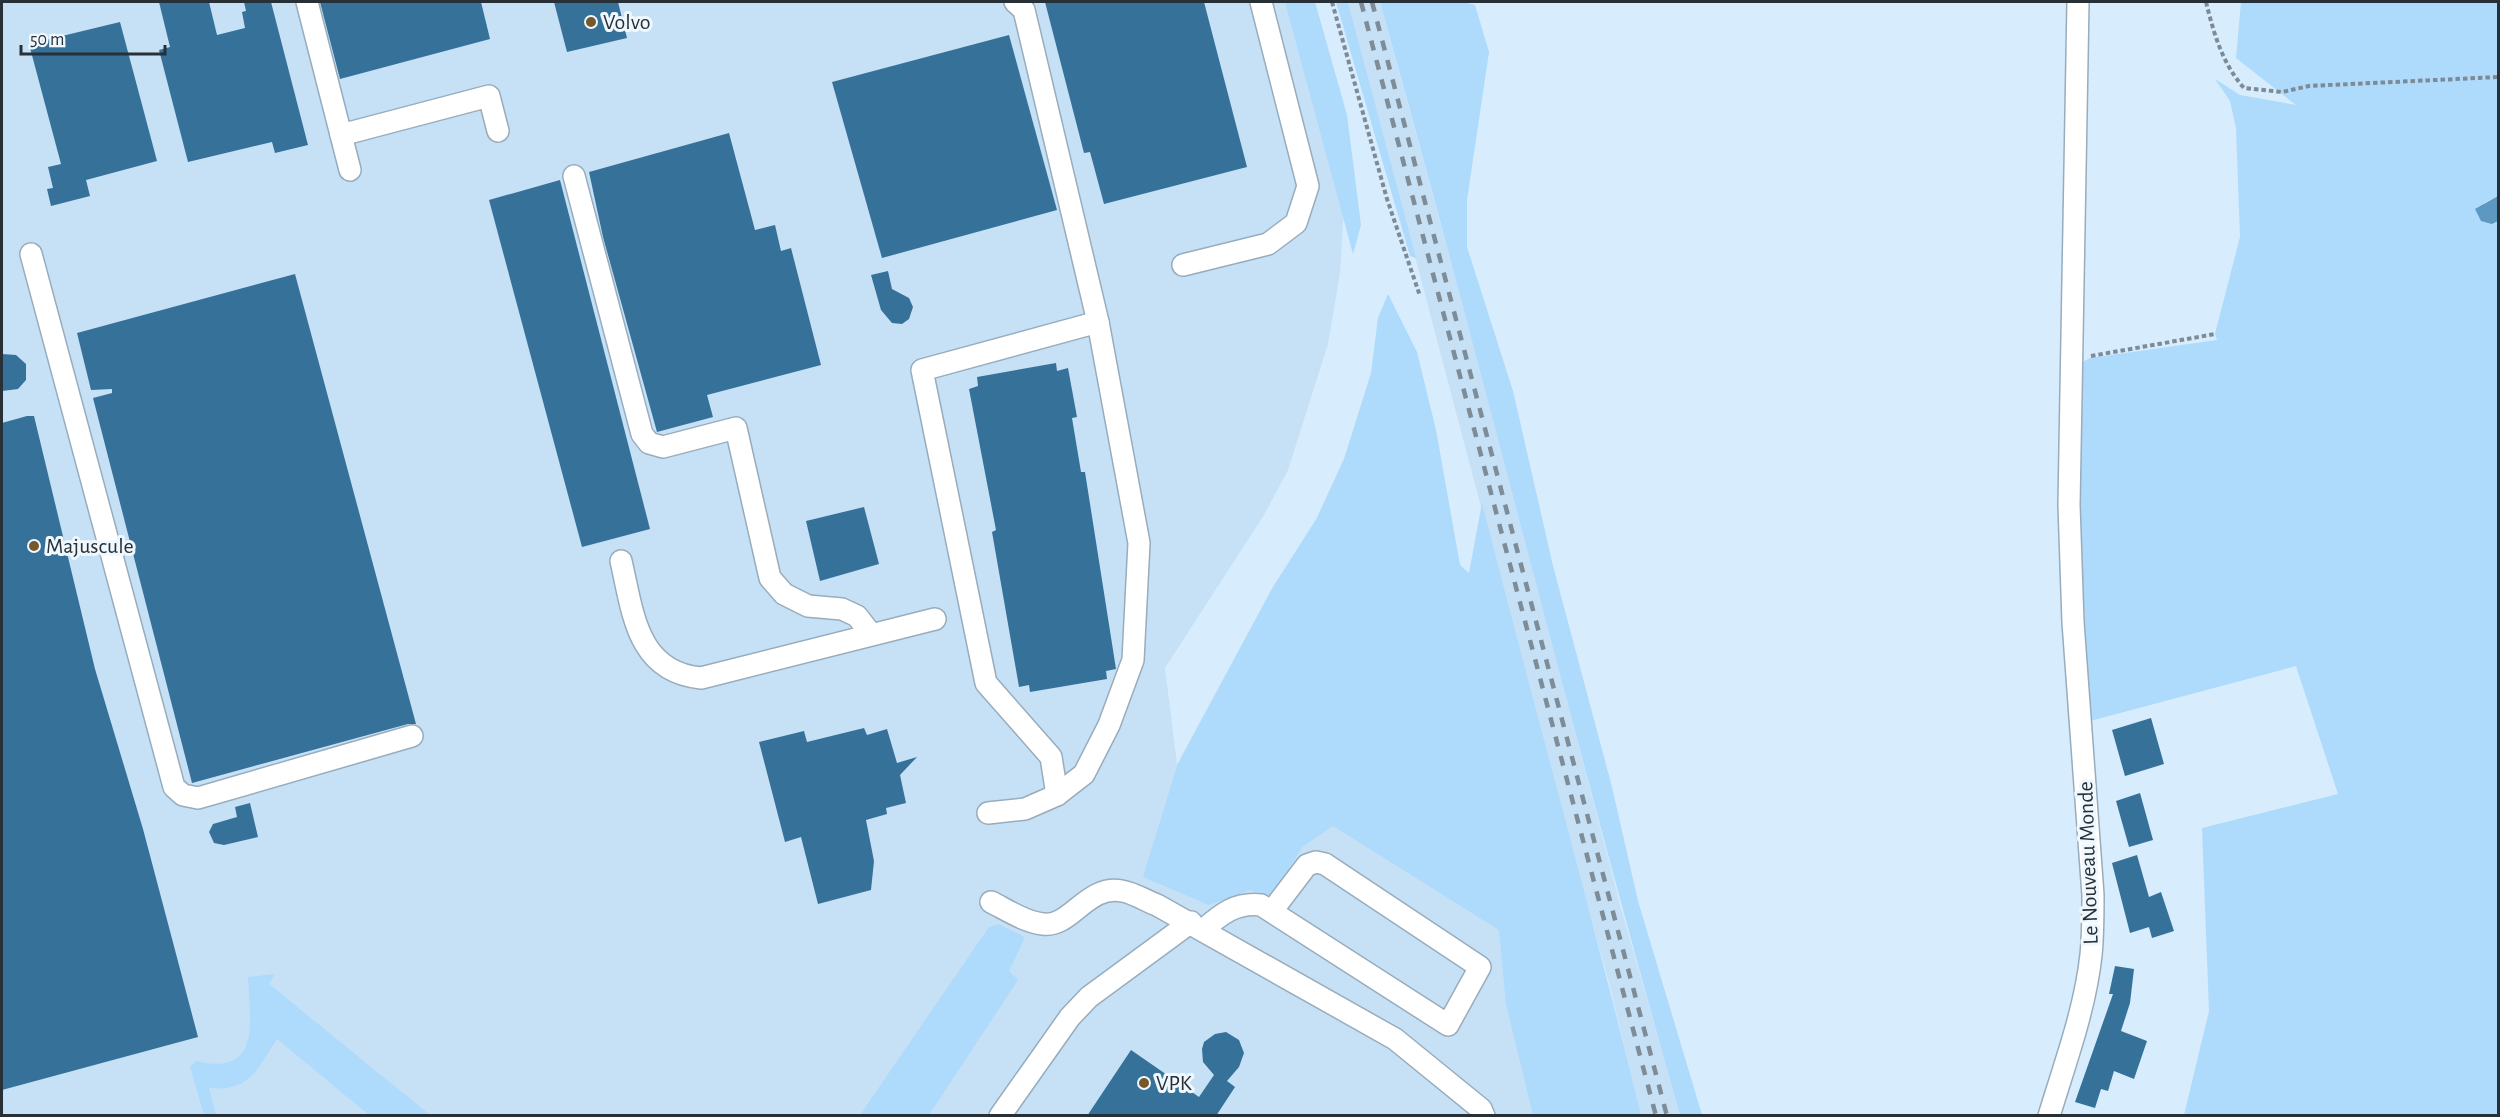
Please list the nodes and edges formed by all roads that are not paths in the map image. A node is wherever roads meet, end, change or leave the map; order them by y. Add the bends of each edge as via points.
1 (307, 2) edge
2 (1016, 2) edge
3 (1261, 2) edge
4 (2078, 2) edge
5 (498, 131) dead end
6 (341, 135) junction
7 (350, 170) dead end
8 (574, 176) dead end
9 (31, 254) dead end
10 (1183, 265) dead end
11 (1098, 322) junction
12 (621, 561) dead end
13 (935, 619) dead end
14 (871, 634) junction
15 (412, 736) dead end
16 (1057, 795) junction
17 (988, 813) dead end
18 (991, 902) dead end
19 (1272, 911) junction
20 (1197, 926) junction
21 (1000, 1116) edge
22 (1484, 1116) edge
23 (2049, 1116) edge

1 - 6 street
2 - 11 street via 1024,10
3 - 10 street via 1308,186 1296,223 1268,244
4 - 23 street, Le Nouveau Monde via 2068,506 2093,894 2091,955 2077,1025
5 - 6 street via 489,96
6 - 7 street
8 - 14 street via 642,434 648,442 663,447 736,428 770,578 784,594 808,606 842,609 857,616
9 - 15 street via 174,787 183,795 198,798
11 - 16 street via 1139,543 1133,660 1109,725 1084,774
11 - 16 street via 922,370 986,683 1051,757
12 - 14 street via 636,626 645,647 661,665 681,676 701,678
13 - 14 street
16 - 17 street via 1025,809
18 - 20 street via 1045,925 1057,922 1096,894 1122,891
19 - 19 street via 1448,1025 1480,967 1325,864 1307,865
19 - 20 street via 1254,904 1235,907
20 - 21 street via 1089,997 1070,1017
20 - 22 street via 1395,1039 1481,1109

